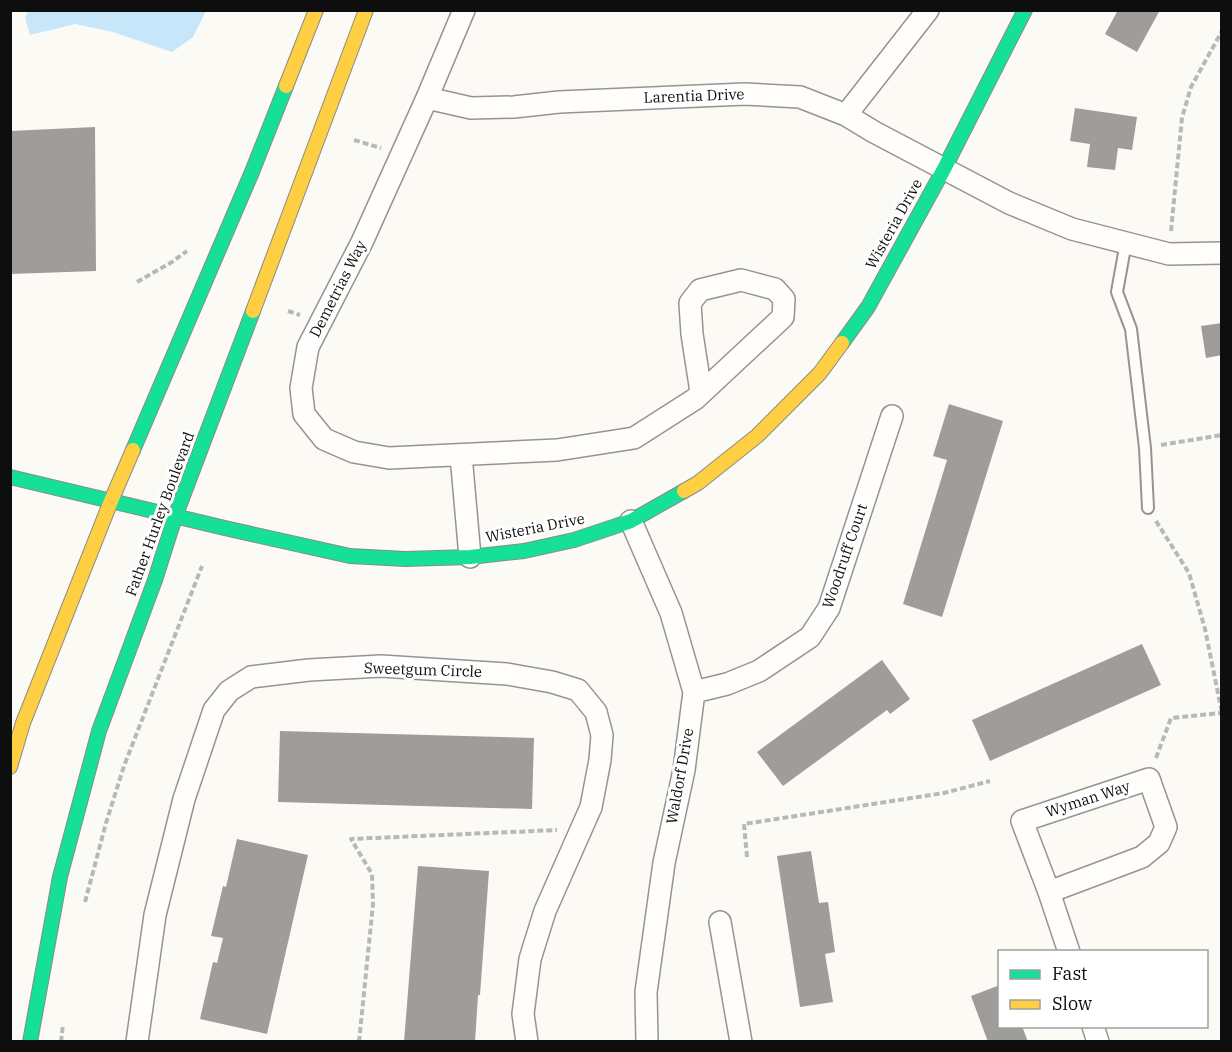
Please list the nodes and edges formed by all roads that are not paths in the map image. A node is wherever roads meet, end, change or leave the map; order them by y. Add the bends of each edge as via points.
1 (316, 10) edge
2 (366, 10) edge
3 (464, 10) edge
4 (928, 10) edge
5 (1025, 10) edge
6 (427, 98) junction
7 (846, 115) junction
8 (944, 169) junction
9 (1126, 242) junction
10 (1221, 253) edge
11 (701, 392) junction
12 (892, 416) dead end
13 (461, 455) junction
14 (10, 477) edge
15 (111, 501) junction
16 (1148, 508) road end
17 (175, 517) junction
18 (631, 521) junction
19 (470, 557) junction
20 (694, 692) junction
21 (13, 746) edge
22 (10, 767) edge
23 (1049, 892) junction
24 (720, 922) dead end
25 (1069, 950) edge
26 (30, 1041) edge
27 (137, 1041) edge
28 (527, 1041) edge
29 (647, 1041) edge
30 (741, 1041) edge

1 - 15 main road via 252,172
2 - 17 main road, Father Hurley Boulevard
3 - 6 street, Demetrias Way
4 - 7 street
5 - 8 main road, Wisteria Drive
6 - 7 street, Larentia Drive via 471,108 745,94 800,97
6 - 13 street, Demetrias Way via 362,242 308,347 301,388 304,414 324,439 354,452 389,458
7 - 8 street, Larentia Drive
8 - 9 street, Larentia Drive via 1072,230
8 - 18 main road, Wisteria Drive via 868,307 820,373 758,436 698,483
9 - 10 street, Larentia Drive via 1169,254
9 - 16 lane via 1117,292 1131,329
11 - 11 street, Demetrias Way via 690,303 700,290 741,280 774,289 784,299 783,317
11 - 13 street, Demetrias Way via 633,438 556,450
12 - 20 street, Woodruff Court via 829,608 810,637 759,671
13 - 19 street
14 - 15 main road, Wisteria Drive
15 - 17 main road, Wisteria Drive
15 - 21 main road
17 - 19 main road, Wisteria Drive via 350,556
17 - 26 main road, Father Hurley Boulevard via 99,731 60,877
18 - 19 main road, Wisteria Drive via 574,540
18 - 20 street, Waldorf Drive via 671,614
20 - 29 street, Waldorf Drive via 646,992
21 - 22 main road
23 - 23 street, Wyman Way via 1022,821 1149,779 1166,827 1159,843 1142,857
23 - 25 street, Wyman Way
24 - 30 street
27 - 28 street, Sweetgum Circle via 155,915 184,800 214,710 229,691 251,677 381,666 507,674 552,682 578,690 596,712 602,735 591,807 544,911 530,959 523,1014

